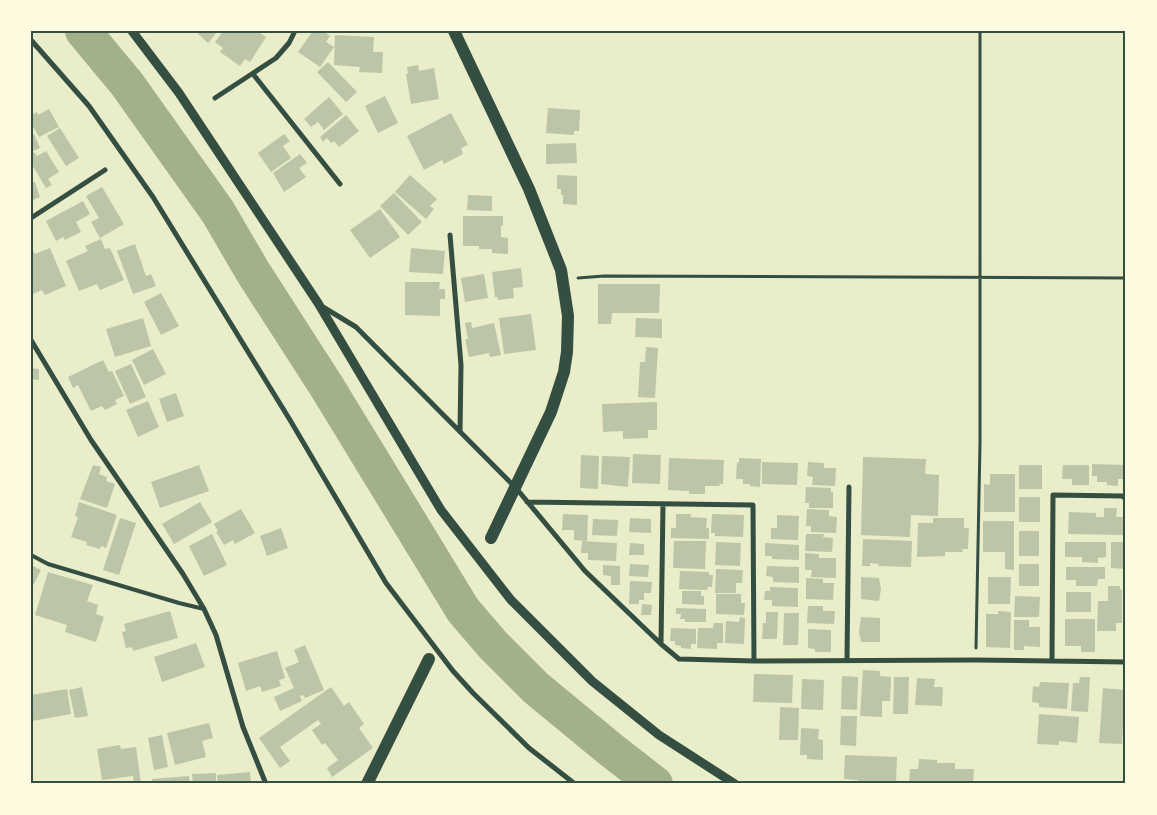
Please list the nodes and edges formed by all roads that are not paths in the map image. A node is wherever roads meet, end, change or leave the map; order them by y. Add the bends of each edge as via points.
1 (132, 31) edge
2 (296, 31) edge
3 (454, 31) edge
4 (31, 40) edge
5 (253, 74) junction
6 (215, 98) dead end
7 (105, 170) dead end
8 (340, 184) dead end
9 (31, 218) edge
10 (450, 235) dead end
11 (318, 303) junction
12 (31, 340) edge
13 (460, 432) junction
14 (849, 487) dead end
15 (516, 488) junction
16 (1126, 498) edge
17 (527, 502) junction
18 (663, 504) junction
19 (491, 538) dead end
20 (31, 555) edge
21 (204, 609) junction
22 (661, 644) junction
23 (429, 659) dead end
24 (847, 659) junction
25 (754, 661) junction
26 (1052, 661) junction
27 (1126, 662) edge
28 (266, 784) edge
29 (367, 784) edge
30 (575, 784) edge
31 (735, 784) edge

1 - 11 street via 179,93
2 - 5 street via 276,58
3 - 15 main road via 529,189 561,270 565,293 568,334 564,372 551,412
4 - 30 street via 89,106 153,197 386,582 473,693 529,748
5 - 6 street
5 - 8 street
7 - 9 street
10 - 13 street via 461,365
11 - 13 street via 356,327
11 - 31 street via 441,510 511,600 592,681 659,735
12 - 21 street via 91,440
13 - 15 street
14 - 24 street
15 - 17 street
15 - 19 main road
16 - 26 street via 1053,495
17 - 18 street
17 - 22 street via 585,571
18 - 22 street
18 - 25 street via 753,505
20 - 21 lane via 48,564
21 - 28 street via 216,635 243,727
22 - 25 street via 679,659
23 - 29 main road
24 - 25 street
24 - 26 street
26 - 27 street

